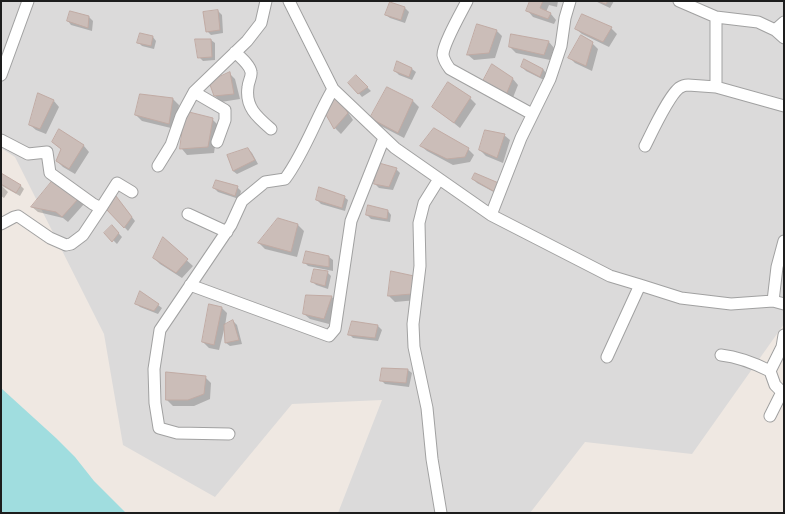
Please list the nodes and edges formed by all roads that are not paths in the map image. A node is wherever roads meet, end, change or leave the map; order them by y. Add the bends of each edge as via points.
1 (28, 1) edge
2 (266, 1) edge
3 (289, 1) edge
4 (467, 1) edge
5 (570, 1) edge
6 (679, 1) edge
7 (716, 17) junction
8 (784, 22) edge
9 (775, 30) junction
10 (784, 38) edge
11 (235, 52) junction
12 (1, 75) edge
13 (716, 88) junction
14 (333, 89) junction
15 (194, 92) junction
16 (784, 106) edge
17 (532, 114) junction
18 (271, 129) dead end
19 (384, 138) junction
20 (1, 140) edge
21 (217, 142) dead end
22 (645, 146) dead end
23 (158, 166) dead end
24 (439, 179) junction
25 (132, 192) dead end
26 (101, 208) junction
27 (188, 214) dead end
28 (491, 215) junction
29 (1, 224) edge
30 (227, 232) junction
31 (784, 241) edge
32 (190, 285) junction
33 (640, 285) junction
34 (779, 303) edge
35 (784, 335) edge
36 (721, 355) dead end
37 (607, 357) dead end
38 (770, 371) junction
39 (770, 416) dead end
40 (229, 434) dead end
41 (441, 513) edge

1 - 12 street
2 - 11 street via 261,23
3 - 14 street
4 - 17 street via 444,49 444,60 450,69
5 - 17 street via 561,46 550,79
6 - 7 street
7 - 9 street via 758,22
7 - 13 street
8 - 9 street
9 - 10 street
11 - 15 street
11 - 18 street via 250,68 248,103
13 - 16 street
13 - 22 street via 688,84 679,88
14 - 19 street
14 - 30 street via 292,170 285,179 265,182 242,201
15 - 21 street via 225,110 225,120
15 - 23 street via 180,116 172,145
17 - 28 street
19 - 24 street
19 - 32 street via 351,221 335,329 329,336
20 - 26 street via 28,154 48,152 50,173
24 - 28 street
24 - 41 street via 424,203 418,223 420,266 414,347 427,408
25 - 26 street via 117,182
26 - 29 street via 83,235 66,245 50,238 18,216
27 - 30 street
28 - 33 street via 610,276
30 - 32 street
31 - 34 street via 777,267
32 - 40 street via 160,330 154,369 159,428 177,433
33 - 34 street via 681,298 731,304
33 - 37 street
35 - 38 street via 782,347
36 - 38 street via 747,360
38 - 39 street via 781,394

